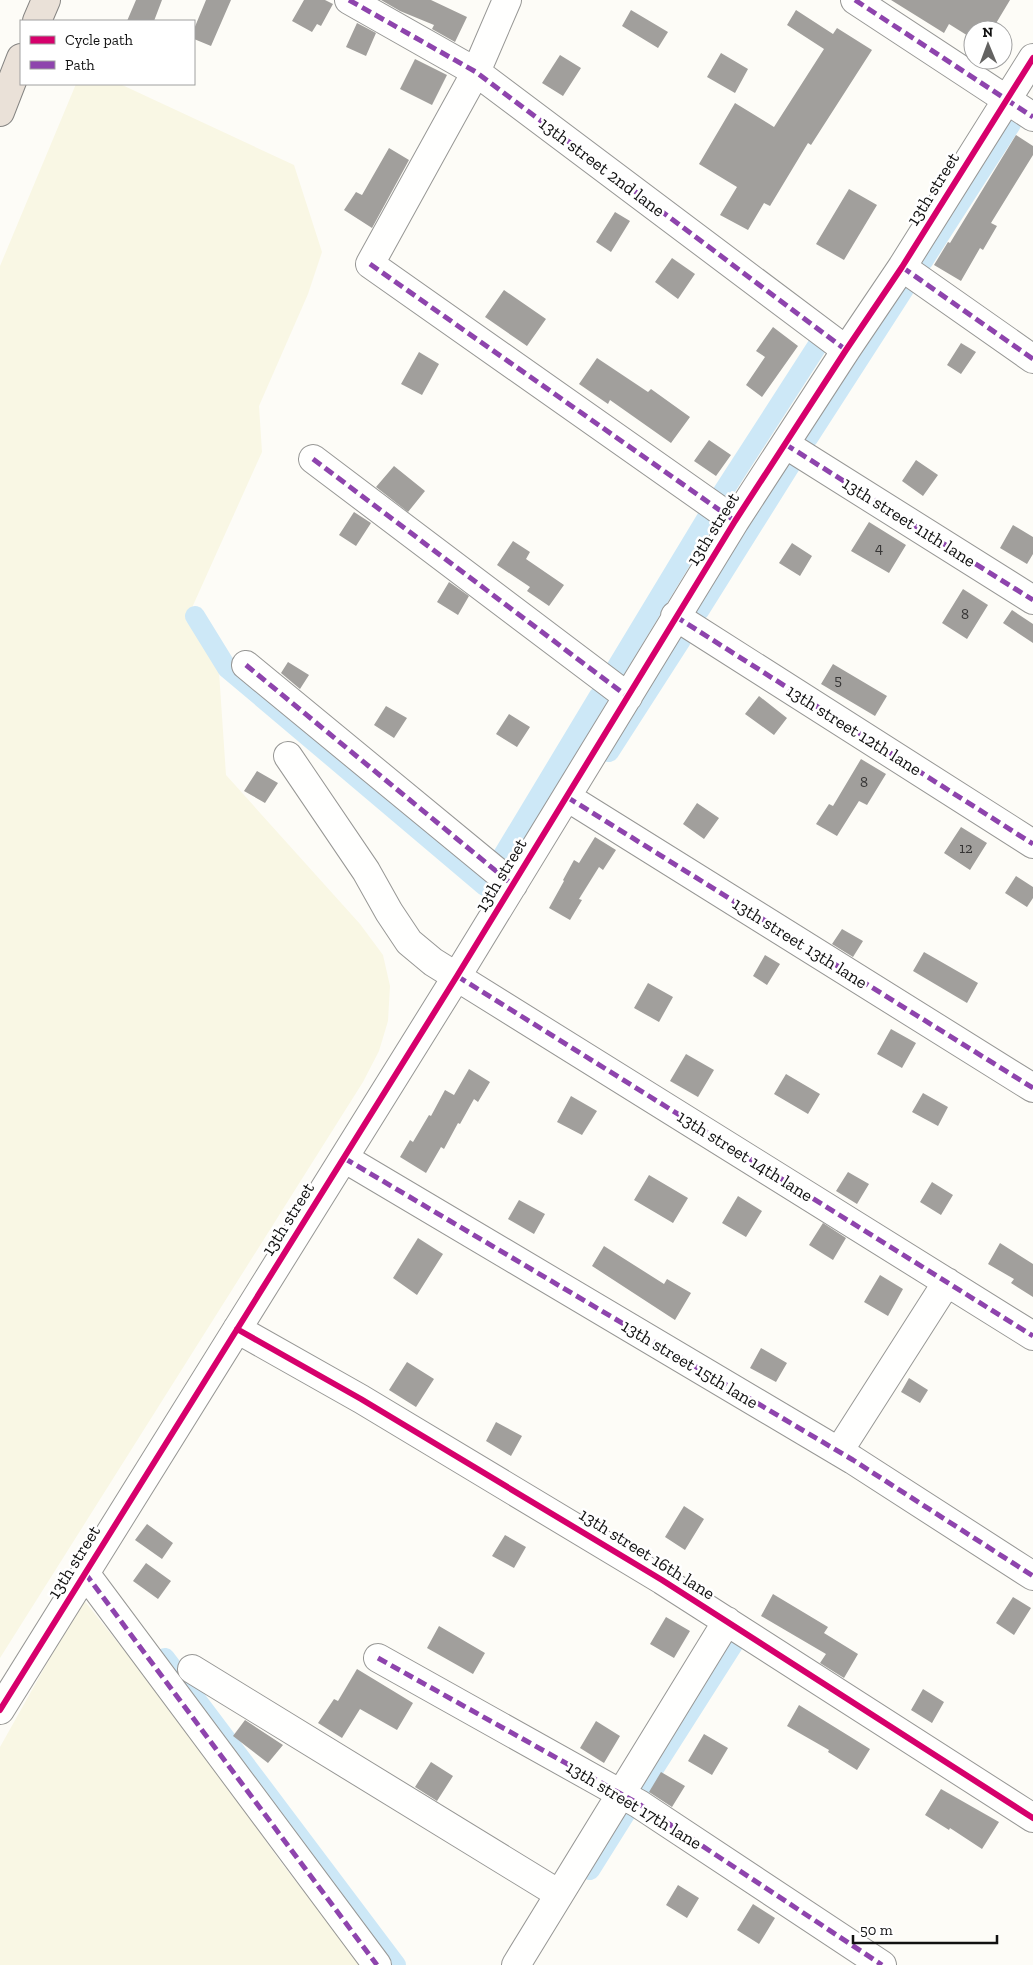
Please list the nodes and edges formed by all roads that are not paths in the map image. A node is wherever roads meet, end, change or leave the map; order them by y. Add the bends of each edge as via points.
1 (46, 0) edge
2 (349, 0) edge
3 (507, 0) edge
4 (855, 0) edge
5 (37, 20) edge
6 (1033, 58) edge
7 (20, 61) edge
8 (476, 72) junction
9 (1007, 101) junction
10 (0, 112) edge
11 (1033, 117) edge
12 (902, 267) junction
13 (846, 350) junction
14 (1033, 359) edge
15 (785, 444) junction
16 (314, 459) dead end
17 (735, 521) junction
18 (1033, 600) edge
19 (676, 616) junction
20 (246, 665) dead end
21 (628, 697) junction
22 (288, 756) dead end
23 (567, 797) junction
24 (1033, 844) edge
25 (512, 885) junction
26 (457, 976) junction
27 (1033, 1088) edge
28 (344, 1158) junction
29 (947, 1282) junction
30 (237, 1329) junction
31 (1033, 1336) edge
32 (839, 1451) junction
33 (85, 1573) junction
34 (1033, 1576) edge
35 (727, 1621) junction
36 (378, 1658) dead end
37 (192, 1669) dead end
38 (0, 1710) edge
39 (620, 1793) junction
40 (1033, 1818) edge
41 (559, 1894) junction
42 (377, 1965) edge
43 (516, 1965) edge
44 (882, 1965) edge

1 - 5 highway
2 - 8 street, 13th street 2nd lane
3 - 8 street
4 - 9 street
6 - 9 street, 13th street
7 - 10 highway
8 - 13 street, 13th street 2nd lane
8 - 17 street via 370,264
9 - 11 street
9 - 12 street, 13th street
12 - 13 street, 13th street
12 - 14 street
13 - 15 street, 13th street
15 - 17 street, 13th street
15 - 18 street, 13th street 11th lane
16 - 21 street
17 - 19 street, 13th street
19 - 21 street, 13th street
19 - 24 street, 13th street 12th lane
20 - 25 street
21 - 23 street, 13th street
22 - 26 street, 13th street 14th lane via 366,871 409,942
23 - 25 street, 13th street
23 - 27 street, 13th street 13th lane
25 - 26 street, 13th street
26 - 28 street, 13th street
26 - 29 street, 13th street 14th lane
28 - 30 street, 13th street
28 - 32 street, 13th street 15th lane
29 - 31 street, 13th street 14th lane
29 - 32 street
30 - 33 street, 13th street
30 - 35 street, 13th street 16th lane via 361,1399
32 - 34 street, 13th street 15th lane
33 - 38 street, 13th street
33 - 42 street
35 - 39 street
35 - 40 street, 13th street 16th lane
36 - 39 street, 13th street 17th lane
37 - 41 street
39 - 41 street
39 - 44 street, 13th street 17th lane
41 - 43 street

